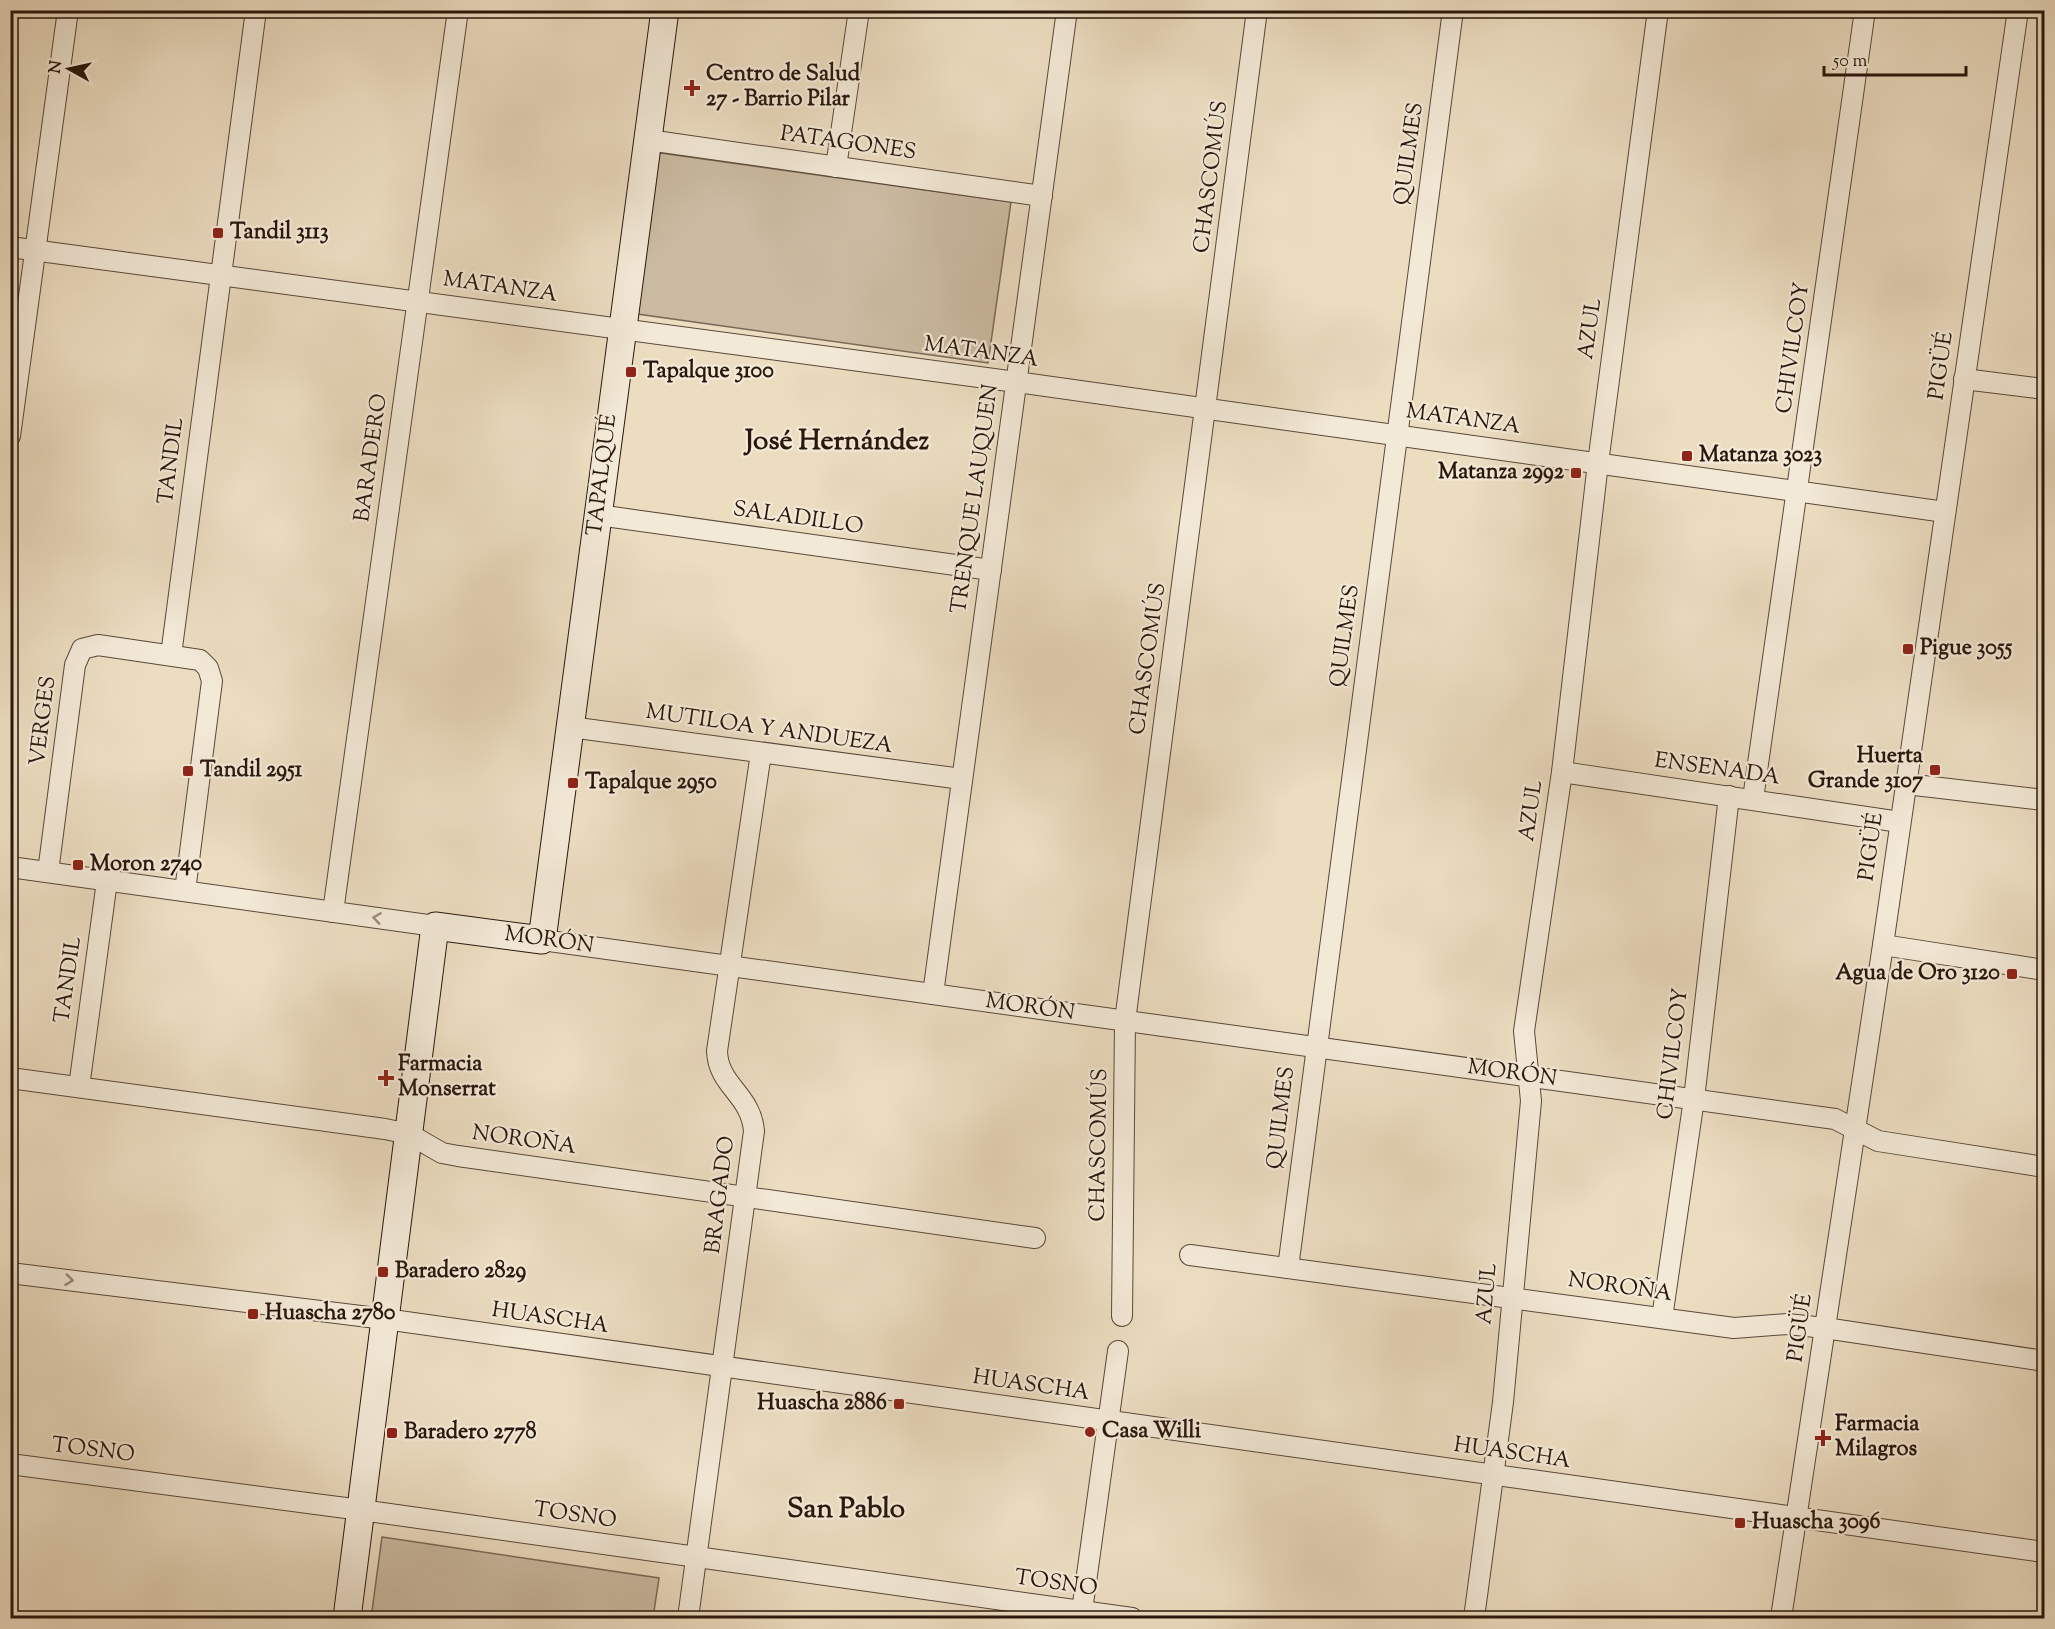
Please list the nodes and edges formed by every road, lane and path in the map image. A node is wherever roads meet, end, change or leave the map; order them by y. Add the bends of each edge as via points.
1 (68, 10) edge
2 (256, 10) edge
3 (458, 10) edge
4 (665, 10) edge
5 (859, 10) edge
6 (1067, 10) edge
7 (1257, 10) edge
8 (1453, 10) edge
9 (1658, 10) edge
10 (1865, 10) edge
11 (2018, 10) edge
12 (648, 140) junction
13 (836, 167) junction
14 (1042, 196) junction
15 (10, 247) edge
16 (36, 251) junction
17 (221, 275) junction
18 (418, 301) junction
19 (622, 329) junction
20 (1964, 379) junction
21 (1016, 382) junction
22 (2044, 389) edge
23 (1206, 409) junction
24 (1396, 435) junction
25 (10, 436) edge
26 (1598, 463) junction
27 (1798, 491) junction
28 (1945, 512) junction
29 (598, 515) junction
30 (991, 570) junction
31 (171, 655) junction
32 (570, 727) junction
33 (761, 753) junction
34 (1562, 772) junction
35 (962, 779) junction
36 (1906, 784) junction
37 (1729, 796) junction
38 (1753, 799) junction
39 (2044, 800) edge
40 (1900, 822) junction
41 (10, 867) edge
42 (48, 872) junction
43 (107, 881) junction
44 (185, 891) junction
45 (333, 912) junction
46 (435, 926) junction
47 (542, 940) junction
48 (1882, 945) junction
49 (728, 966) junction
50 (2044, 970) edge
51 (933, 994) junction
52 (1125, 1021) junction
53 (1315, 1046) junction
54 (1530, 1076) junction
55 (10, 1077) edge
56 (79, 1087) junction
57 (1694, 1099) junction
58 (1854, 1128) junction
59 (409, 1134) junction
60 (2044, 1167) edge
61 (746, 1197) junction
62 (1035, 1238) dead end
63 (1190, 1255) dead end
64 (1288, 1268) junction
65 (10, 1273) edge
66 (1512, 1298) junction
67 (1122, 1316) dead end
68 (1662, 1318) junction
69 (385, 1319) junction
70 (1825, 1328) junction
71 (1118, 1351) dead end
72 (2044, 1361) edge
73 (723, 1368) junction
74 (1108, 1421) junction
75 (10, 1464) edge
76 (1494, 1475) junction
77 (361, 1510) junction
78 (1796, 1518) junction
79 (2044, 1552) edge
80 (697, 1557) junction
81 (1081, 1615) edge
82 (347, 1618) edge
83 (688, 1618) edge
84 (1132, 1618) edge
85 (1474, 1618) edge
86 (1781, 1618) edge

1 - 16 street
2 - 17 street, TANDIL
3 - 18 street, BARADERO
4 - 12 main road, TAPALQUÉ
5 - 13 street
6 - 14 street, TRENQUE LAUQUEN
7 - 23 street, CHASCOMÚS
8 - 24 street, QUILMES
9 - 26 street, AZUL
10 - 27 street, CHIVILCOY
11 - 20 street, PIGÜÉ
12 - 13 street, PATAGONES
12 - 19 main road, TAPALQUÉ
13 - 14 street, PATAGONES
14 - 21 street, TRENQUE LAUQUEN
15 - 16 street, MATANZA
16 - 17 street, MATANZA
16 - 25 street
17 - 18 street, MATANZA
17 - 31 street, TANDIL
18 - 19 street, MATANZA
18 - 45 street, BARADERO
19 - 21 street, MATANZA
19 - 29 main road, TAPALQUÉ
20 - 22 street
20 - 28 street, PIGÜÉ
21 - 23 street, MATANZA
21 - 30 street, TRENQUE LAUQUEN
23 - 24 street, MATANZA
23 - 52 street, CHASCOMÚS
24 - 26 street, MATANZA
24 - 53 street, QUILMES
26 - 27 street, MATANZA
26 - 34 street, AZUL
27 - 28 street, MATANZA
27 - 38 street, CHIVILCOY
28 - 36 street, PIGÜÉ
29 - 30 street, SALADILLO
29 - 32 main road, TAPALQUÉ
30 - 35 street, TRENQUE LAUQUEN
31 - 42 street, VERGES via 98,645 82,649 75,665
31 - 44 street via 200,660 213,681
32 - 33 street, MUTILOA Y ANDUEZA
32 - 47 main road, TAPALQUÉ
33 - 35 street, MUTILOA Y ANDUEZA
33 - 49 street, BRAGADO
34 - 37 street, ENSENADA
34 - 54 street, AZUL via 1524,1031
35 - 51 street, TRENQUE LAUQUEN
36 - 39 street
36 - 40 street, PIGÜÉ
37 - 38 street, ENSENADA
37 - 57 street, CHIVILCOY
38 - 40 street, ENSENADA
40 - 48 street, PIGÜÉ
41 - 42 street, MORÓN
42 - 43 street, MORÓN
43 - 44 street, MORÓN
43 - 56 street, TANDIL
44 - 45 street, MORÓN
46 -> 45 street, MORÓN
46 - 47 main road, MORÓN
46 - 59 main road
47 - 49 street, MORÓN
48 - 50 street
48 - 58 street, PIGÜÉ
49 - 51 street, MORÓN
49 - 61 street, BRAGADO via 718,1065 753,1115
51 - 52 street, MORÓN
52 - 53 street, MORÓN
52 - 67 street, CHASCOMÚS
53 - 54 street, MORÓN
53 - 64 street, QUILMES
54 - 57 street, MORÓN
54 - 66 street, AZUL via 1531,1101
55 - 56 street, NOROÑA
56 - 59 street, NOROÑA
57 - 58 street, MORÓN via 1835,1119
57 - 68 street, CHIVILCOY
58 - 60 street, MORÓN via 1878,1141
58 - 70 street, PIGÜÉ
59 - 61 street, NOROÑA via 442,1153 458,1156
59 - 69 main road
61 - 62 street, NOROÑA
61 - 73 street, BRAGADO
63 - 64 street, NOROÑA
64 - 66 street, NOROÑA
65 -> 69 street, HUASCHA
66 - 68 street, NOROÑA
66 - 76 street, AZUL
68 - 70 street, NOROÑA via 1734,1328 1786,1324
69 - 73 street, HUASCHA
69 - 77 main road
70 - 72 street, NOROÑA
70 - 78 street, PIGÜÉ
71 - 74 street
73 - 74 street, HUASCHA
73 - 80 street, BRAGADO
74 - 76 street, HUASCHA
74 - 81 street
75 - 77 street, TOSNO
76 - 78 street, HUASCHA
76 - 85 street, AZUL
77 - 80 street, TOSNO
77 - 82 main road
78 - 79 street, HUASCHA
78 - 86 street, PIGÜÉ
80 - 81 street, TOSNO
80 - 83 street, BRAGADO
81 - 84 street, TOSNO

